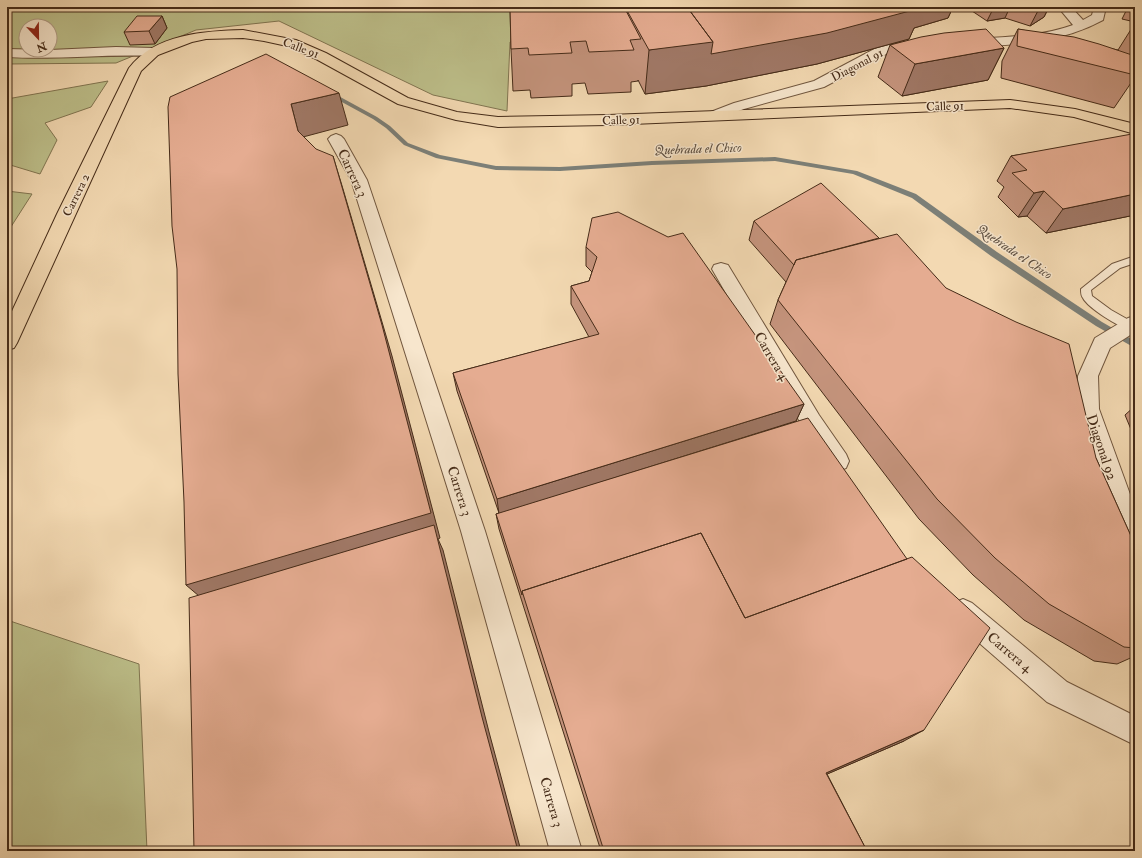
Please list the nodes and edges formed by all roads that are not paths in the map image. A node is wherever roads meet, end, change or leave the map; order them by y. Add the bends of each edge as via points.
1 (1064, 7) edge
2 (1100, 7) edge
3 (1081, 26) junction
4 (1054, 34) junction
5 (957, 43) edge
6 (1066, 43) edge
7 (930, 44) edge
8 (153, 52) junction
9 (7, 53) edge
10 (1092, 60) edge
11 (1135, 82) edge
12 (714, 116) junction
13 (1135, 129) edge
14 (336, 139) dead end
15 (1135, 258) edge
16 (721, 269) dead end
17 (1129, 326) edge
18 (7, 343) edge
19 (849, 479) edge
20 (1135, 540) edge
21 (947, 599) edge
22 (1135, 731) edge
23 (566, 851) edge

1 - 3 street
2 - 3 street via 1098,17
3 - 4 street
4 - 5 street via 1027,40
4 - 6 street
7 - 12 street, Diagonal 91 via 883,50 818,85 736,106
8 - 9 street, Calle 91 via 125,50 32,55
8 - 12 main road, Calle 91 via 188,39 206,36 264,36 291,43 321,56 394,97 418,106 456,116 498,122
8 - 18 main road, Carrera 2 via 134,71
10 - 11 street
12 - 13 main road, Calle 91 via 1010,104 1075,113
14 - 23 street, Carrera 3 via 359,180 463,501
15 - 17 lane via 1116,266 1086,289 1087,297 1098,307
16 - 19 street, Carrera 4 via 811,421
17 - 20 street, Diagonal 92 via 1102,343 1088,376 1088,409
21 - 22 street, Carrera 4 via 1057,692

